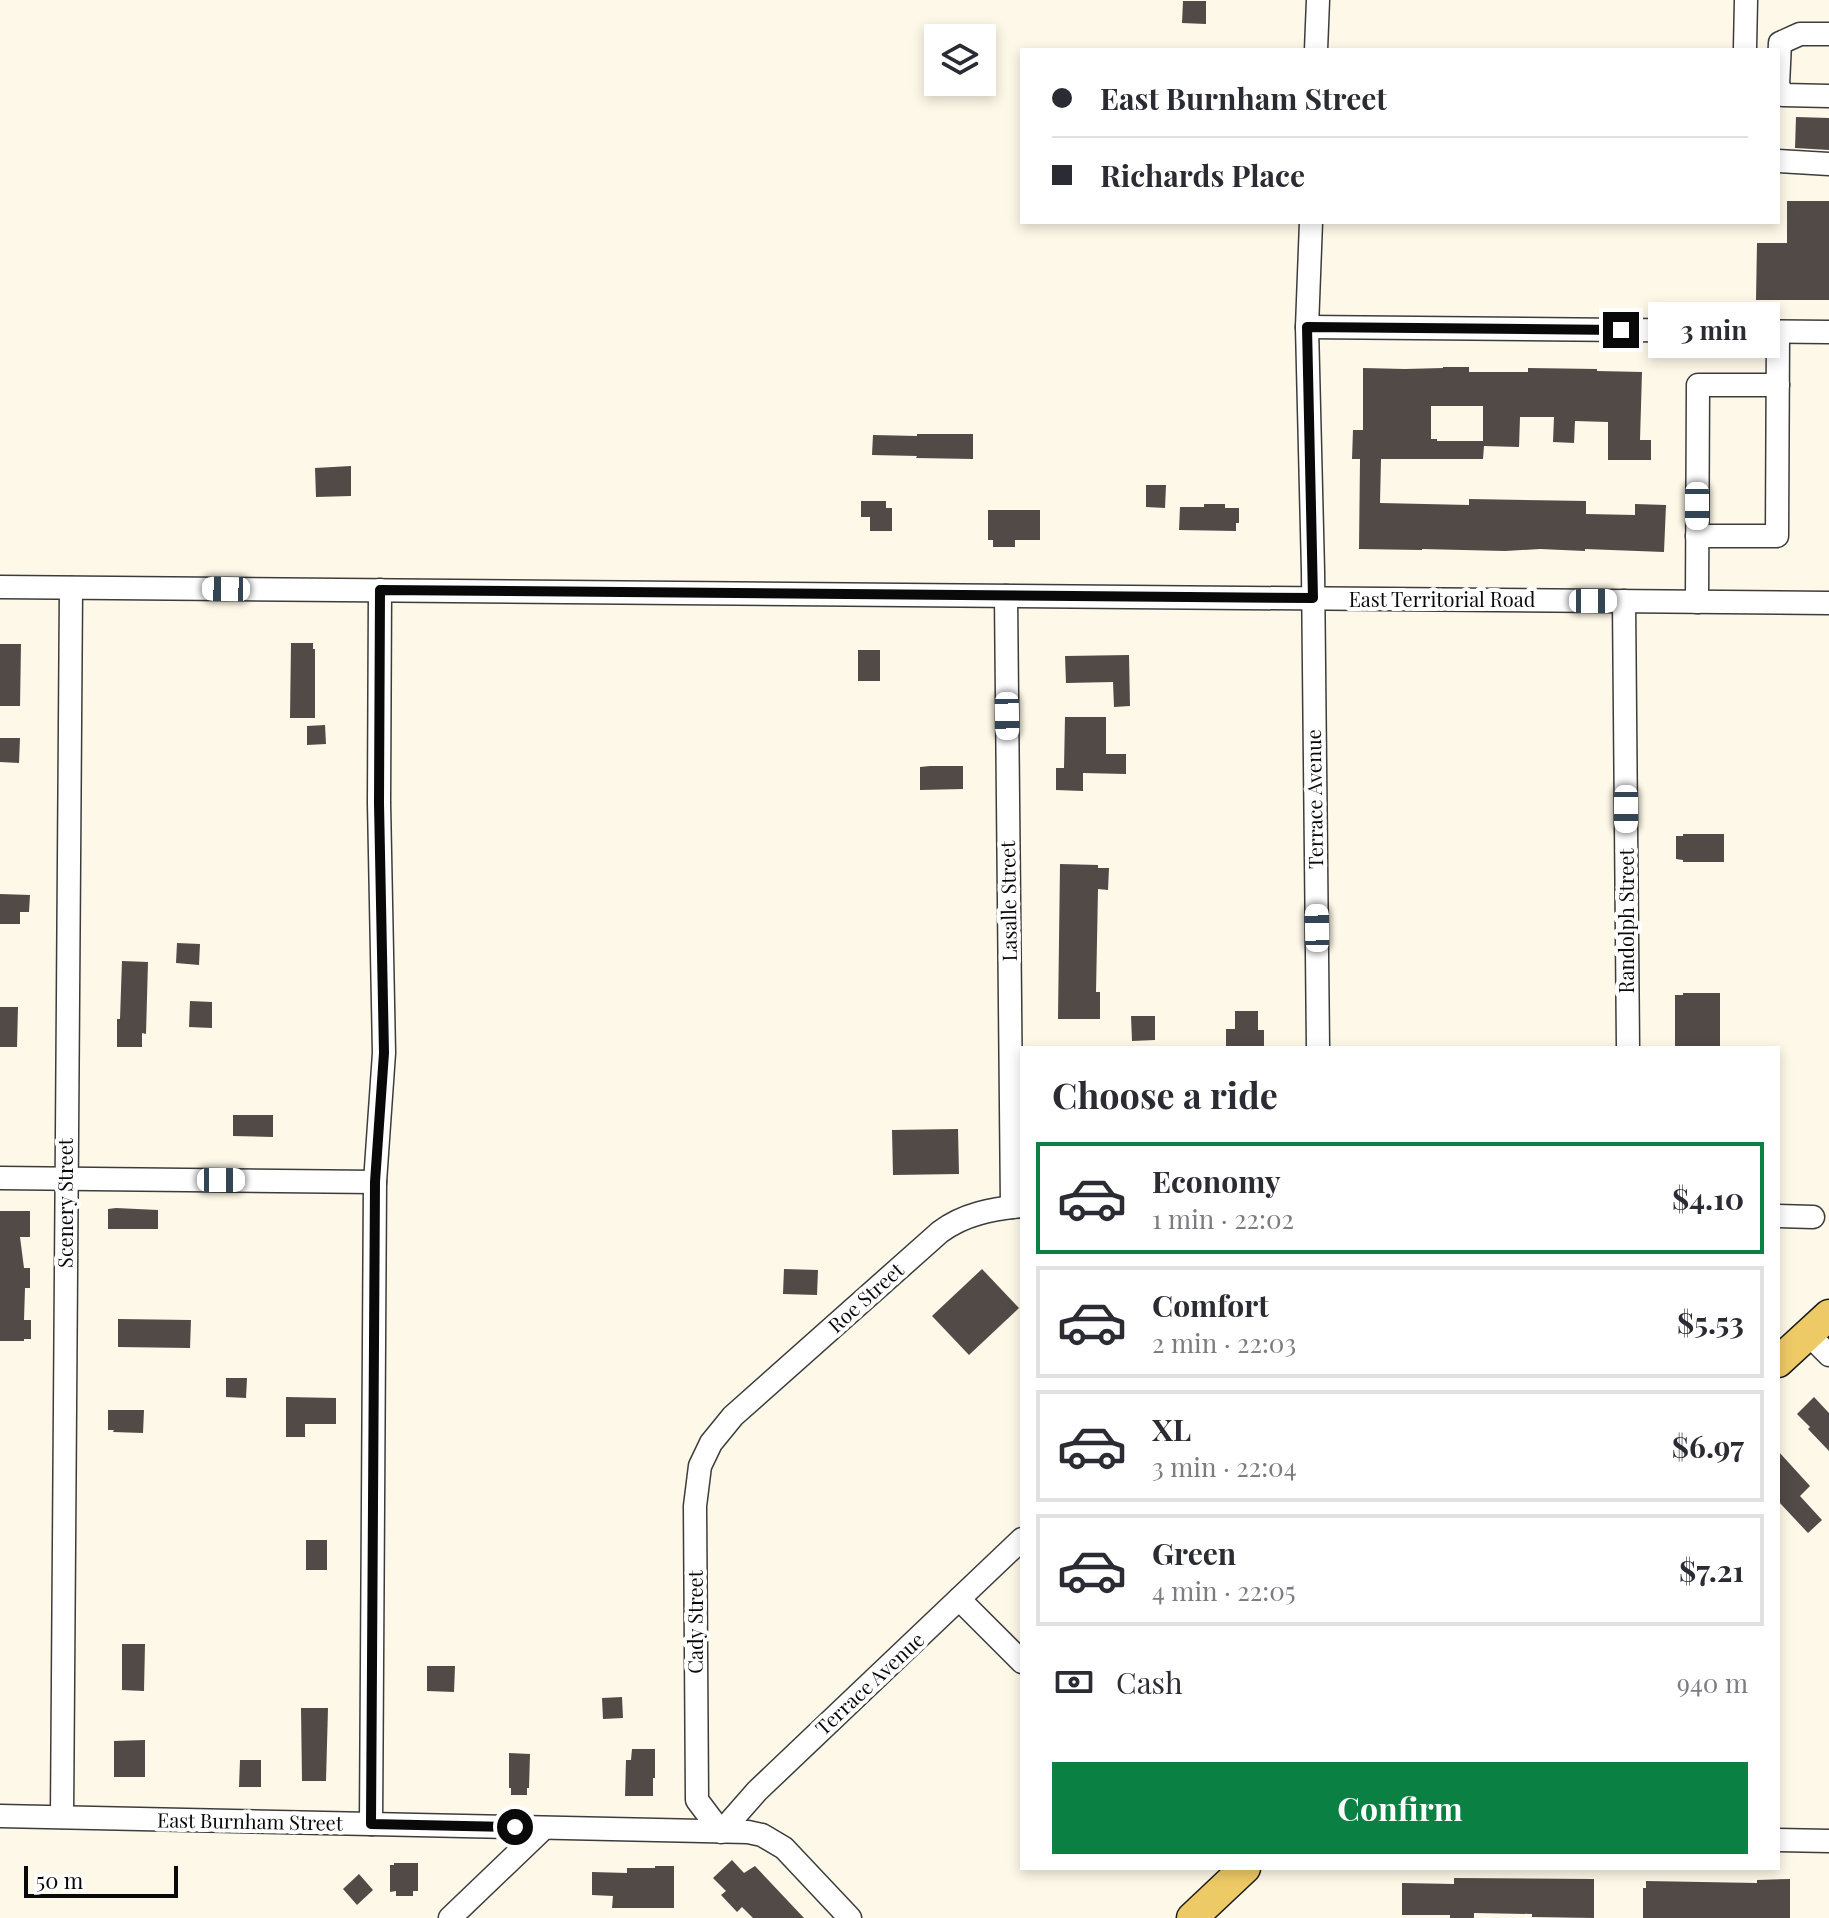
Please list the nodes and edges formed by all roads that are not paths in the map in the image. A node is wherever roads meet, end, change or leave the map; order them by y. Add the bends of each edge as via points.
1 (1318, 0) edge
2 (1746, 0) edge
3 (1829, 34) edge
4 (1316, 48) edge
5 (1745, 48) edge
6 (1780, 48) edge
7 (1780, 90) edge
8 (1829, 96) edge
9 (1780, 161) edge
10 (1829, 164) edge
11 (1311, 224) edge
12 (1307, 327) junction
13 (1778, 332) junction
14 (1829, 332) edge
15 (1778, 385) junction
16 (1697, 536) junction
17 (0, 587) edge
18 (71, 588) junction
19 (380, 590) junction
20 (1006, 596) junction
21 (1313, 598) junction
22 (1624, 601) junction
23 (1697, 602) junction
24 (1829, 603) edge
25 (1318, 1046) edge
26 (1628, 1046) edge
27 (0, 1178) edge
28 (66, 1179) junction
29 (375, 1182) junction
30 (1017, 1207) edge
31 (1780, 1216) edge
32 (1813, 1217) dead end
33 (1822, 1335) edge
34 (1780, 1361) edge
35 (733, 1416) joint
36 (1020, 1541) edge
37 (959, 1599) junction
38 (1020, 1660) edge
39 (0, 1816) edge
40 (62, 1817) junction
41 (371, 1824) junction
42 (544, 1828) junction
43 (721, 1832) junction
44 (1780, 1840) edge
45 (1829, 1841) edge
46 (1236, 1871) edge
47 (450, 1918) edge
48 (850, 1918) edge
49 (1192, 1918) edge

1 - 4 street
2 - 5 street
3 - 6 street via 1800,34 1780,43
7 - 8 street
9 - 10 street
11 - 12 street, Terrace Avenue
12 - 13 street
12 - 21 street, Terrace Avenue
13 - 14 street
13 - 15 street
15 - 16 street via 1777,536
15 - 16 street via 1698,385
16 - 23 street
17 - 18 street, East Territorial Road
18 - 19 street, East Territorial Road
18 - 28 street, Scenery Street
19 - 20 street, East Territorial Road
19 - 29 street via 384,1053
20 - 21 street, East Territorial Road
20 - 30 street, Lasalle Street
21 - 22 street, East Territorial Road
21 - 25 street, Terrace Avenue
22 - 23 street, East Territorial Road
22 - 26 street, Randolph Street
23 - 24 street, East Territorial Road
27 - 28 street
28 - 29 street
28 - 40 street, Scenery Street
29 - 41 street
30 - 35 street, Roe Street via 964,1217 940,1232
31 - 32 street
33 - 34 main road
35 - 43 street, Cady Street via 700,1466 695,1506 697,1800
36 - 37 street, Terrace Avenue
37 - 38 street
37 - 43 street, Terrace Avenue via 757,1791
39 - 40 street, East Burnham Street
40 - 41 street, East Burnham Street
41 - 42 street, East Burnham Street
42 - 43 street, East Burnham Street
42 - 47 street
43 - 48 street, East Burnham Street via 756,1834 776,1842
44 - 45 street
46 - 49 main road

